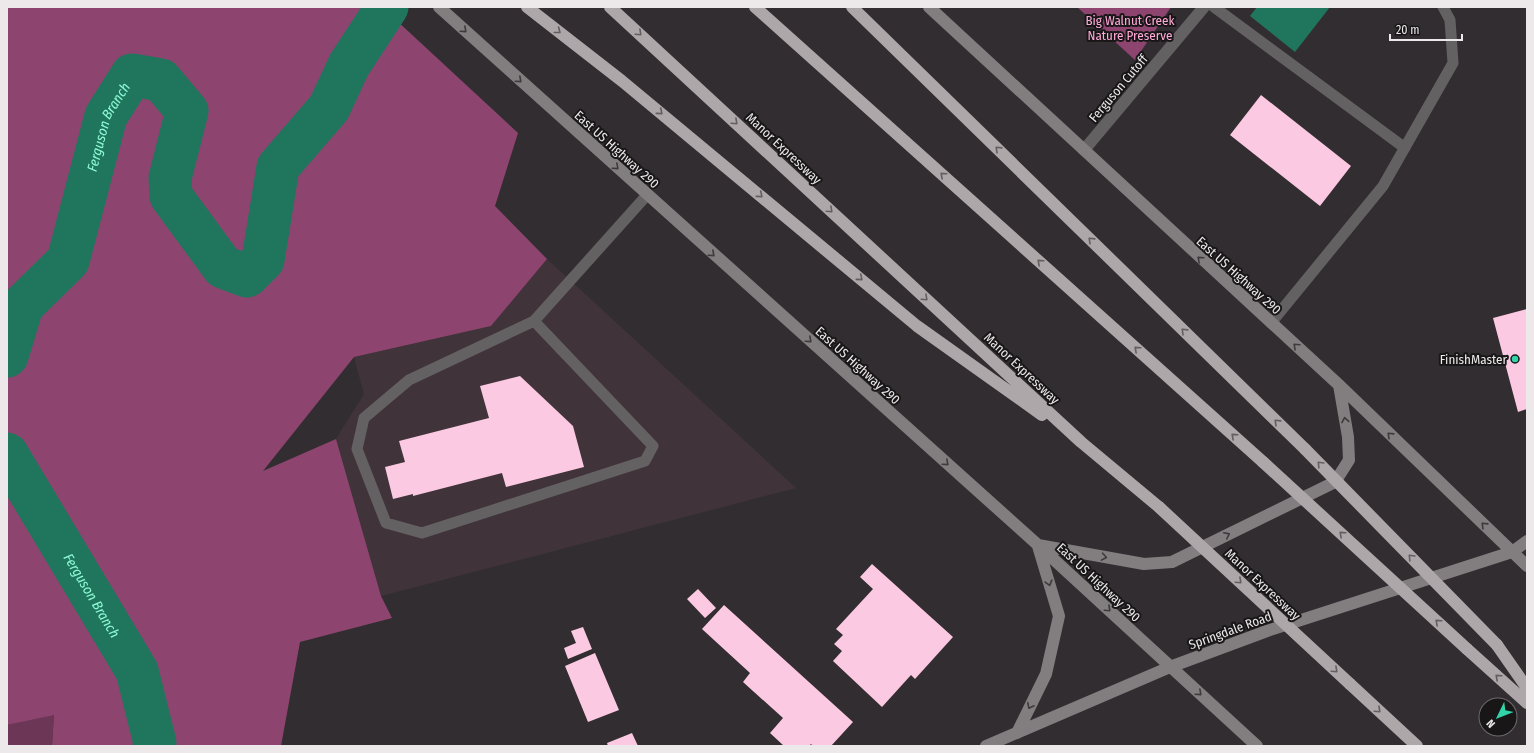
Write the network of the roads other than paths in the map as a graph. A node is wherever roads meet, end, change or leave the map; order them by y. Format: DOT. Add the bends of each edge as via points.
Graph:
graph roads {
  1 [pos="439,7"];
  2 [pos="527,7"];
  3 [pos="610,7"];
  4 [pos="755,7"];
  5 [pos="852,7"];
  6 [pos="930,7"];
  7 [pos="1204,7"];
  8 [pos="1214,7"];
  9 [pos="1443,7"];
  10 [pos="1405,148"];
  11 [pos="1084,150"];
  12 [pos="647,195"];
  13 [pos="534,321"];
  14 [pos="1271,323"];
  15 [pos="1338,385"];
  16 [pos="1081,442"];
  17 [pos="1527,541"];
  18 [pos="1038,545"];
  19 [pos="1512,552"];
  20 [pos="1527,556"];
  21 [pos="1527,566"];
  22 [pos="1170,667"];
  23 [pos="1527,688"];
  24 [pos="1527,703"];
  25 [pos="1017,733"];
  26 [pos="986,746"];
  27 [pos="1257,746"];
  28 [pos="1417,746"];
  1 -- 12 [label="main road, East US Highway 290, one-way"];
  2 -- 16 [label="highway, one-way" via="622,81 917,326"];
  3 -- 16 [label="highway, Manor Expressway, one-way"];
  24 -- 4 [label="highway, one-way, bridge" via="1263,462"];
  23 -- 5 [label="highway, one-way, bridge" via="1497,645 1305,449"];
  6 -- 11 [label="main road, East US Highway 290"];
  7 -- 11 [label="street, Ferguson Cutoff"];
  8 -- 10 [label="lane"];
  9 -- 10 [label="lane" via="1450,20 1453,63"];
  10 -- 14 [label="lane" via="1383,186"];
  14 -- 11 [label="main road, East US Highway 290, one-way"];
  12 -- 13 [label="lane"];
  12 -- 18 [label="main road, East US Highway 290, one-way"];
  13 -- 13 [label="lane" via="409,380 364,418 356,449 386,523 422,533 645,461 653,446"];
  15 -- 14 [label="main road, East US Highway 290, one-way"];
  18 -- 15 [label="main road, one-way" via="1144,564 1172,562 1334,482 1349,460 1348,437"];
  19 -- 15 [label="main road, East US Highway 290, one-way"];
  16 -- 28 [label="highway, Manor Expressway, one-way, bridge" via="1159,507"];
  17 -- 19 [label="main road, Springdale Road"];
  18 -- 22 [label="main road, East US Highway 290, one-way"];
  18 -- 25 [label="main road, one-way" via="1058,616 1046,674"];
  19 -- 20 [label="main road"];
  19 -- 21 [label="main road, East US Highway 290"];
  19 -- 22 [label="main road, Springdale Road" via="1267,631"];
  22 -- 25 [label="main road, Springdale Road"];
  22 -- 27 [label="main road, East US Highway 290, one-way"];
  25 -- 26 [label="main road, Springdale Road"];
}
